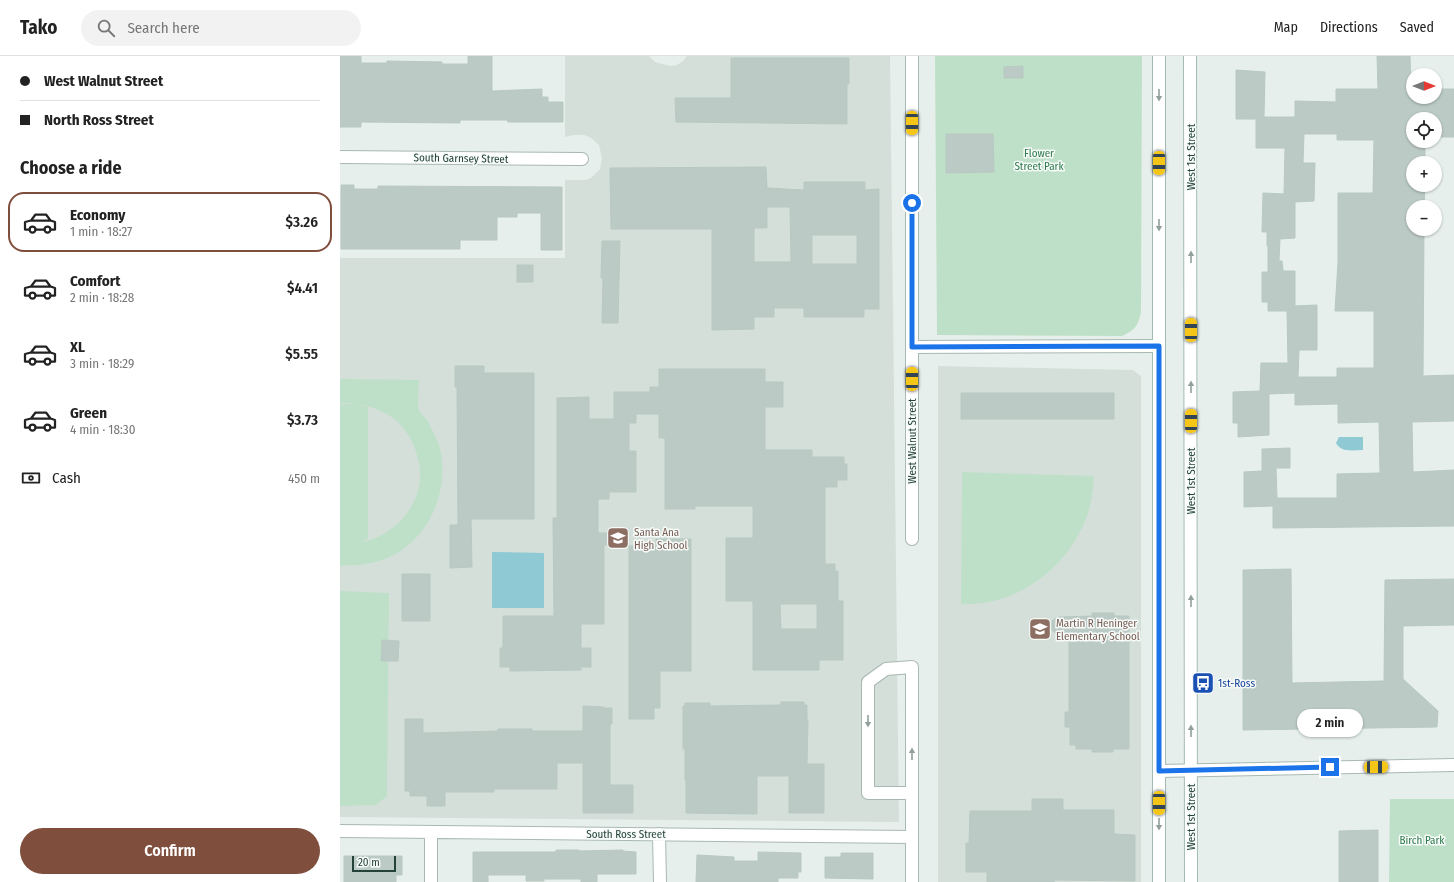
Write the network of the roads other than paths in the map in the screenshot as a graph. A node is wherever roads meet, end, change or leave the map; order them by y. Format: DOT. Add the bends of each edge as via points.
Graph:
graph roads {
  1 [pos="912,56"];
  2 [pos="1159,56"];
  3 [pos="1190,56"];
  4 [pos="340,157"];
  5 [pos="582,159"];
  6 [pos="1159,346"];
  7 [pos="912,347"];
  8 [pos="912,539"];
  9 [pos="1454,765"];
  10 [pos="1190,770"];
  11 [pos="1159,771"];
  12 [pos="912,793"];
  13 [pos="340,831"];
  14 [pos="430,832"];
  15 [pos="659,834"];
  16 [pos="912,837"];
  17 [pos="431,882"];
  18 [pos="660,882"];
  19 [pos="912,882"];
  20 [pos="1159,882"];
  21 [pos="1191,882"];
  1 -- 7 [label="street, West Walnut Street"];
  2 -- 6 [label="street, one-way"];
  10 -- 3 [label="street, West 1st Street, one-way"];
  4 -- 5 [label="street, South Garnsey Street"];
  6 -- 7 [label="street"];
  6 -- 11 [label="street"];
  7 -- 8 [label="street, West Walnut Street"];
  9 -- 10 [label="street"];
  10 -- 11 [label="street"];
  10 -- 21 [label="street, West 1st Street"];
  11 -- 20 [label="street, one-way"];
  12 -- 12 [label="street, one-way" via="912,667 886,669 868,682 868,793"];
  12 -- 16 [label="street"];
  13 -- 14 [label="street, South Ross Street"];
  14 -- 15 [label="street, South Ross Street"];
  14 -- 17 [label="street"];
  15 -- 16 [label="street, South Ross Street"];
  15 -- 18 [label="street"];
  16 -- 19 [label="street"];
}
